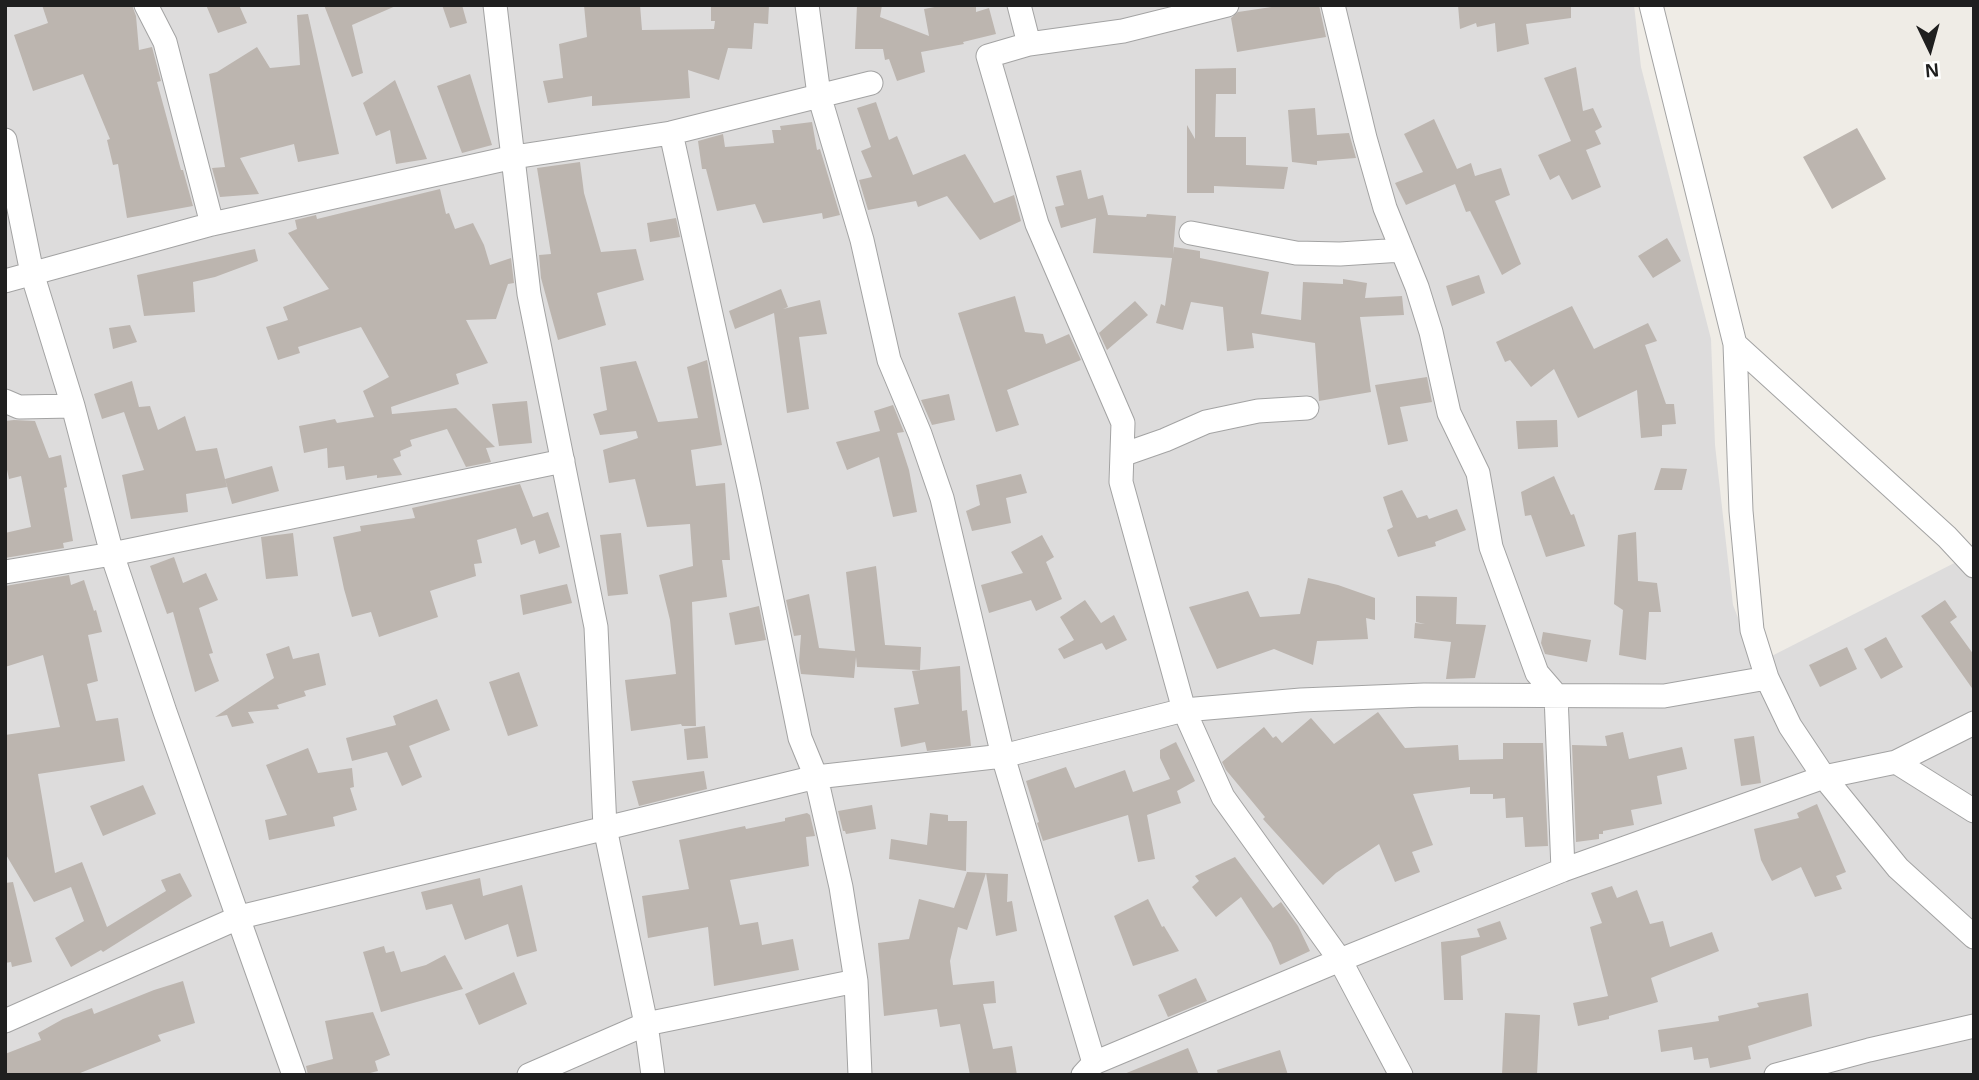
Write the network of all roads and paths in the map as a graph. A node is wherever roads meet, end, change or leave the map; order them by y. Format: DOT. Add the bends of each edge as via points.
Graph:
graph roads {
  1 [pos="146,5"];
  2 [pos="495,5"];
  3 [pos="807,5"];
  4 [pos="1019,5"];
  5 [pos="1227,5"];
  6 [pos="1333,5"];
  7 [pos="1651,5"];
  8 [pos="1029,44"];
  9 [pos="871,83"];
  10 [pos="819,95"];
  11 [pos="671,133"];
  12 [pos="5,140"];
  13 [pos="514,158"];
  14 [pos="212,224"];
  15 [pos="1191,233"];
  16 [pos="1402,250"];
  17 [pos="32,274"];
  18 [pos="5,281"];
  19 [pos="1735,344"];
  20 [pos="5,401"];
  21 [pos="73,406"];
  22 [pos="1307,408"];
  23 [pos="1122,455"];
  24 [pos="562,461"];
  25 [pos="112,554"];
  26 [pos="1974,566"];
  27 [pos="5,572"];
  28 [pos="1767,678"];
  29 [pos="1556,695"];
  30 [pos="1184,710"];
  31 [pos="1974,723"];
  32 [pos="1003,756"];
  33 [pos="1896,762"];
  34 [pos="816,777"];
  35 [pos="1824,777"];
  36 [pos="1974,811"];
  37 [pos="605,828"];
  38 [pos="1563,870"];
  39 [pos="240,917"];
  40 [pos="1974,937"];
  41 [pos="1340,960"];
  42 [pos="856,981"];
  43 [pos="5,1021"];
  44 [pos="646,1024"];
  45 [pos="1974,1026"];
  46 [pos="1089,1069"];
  47 [pos="294,1075"];
  48 [pos="529,1075"];
  49 [pos="653,1075"];
  50 [pos="860,1075"];
  51 [pos="1401,1075"];
  52 [pos="1776,1075"];
  1 -- 14 [label="street" via="165,42"];
  2 -- 13 [label="street"];
  3 -- 10 [label="street"];
  4 -- 8 [label="street"];
  5 -- 8 [label="street" via="1123,31"];
  6 -- 16 [label="street" via="1365,138"];
  7 -- 19 [label="street"];
  8 -- 23 [label="street" via="988,56 1037,224 1123,423"];
  9 -- 10 [label="street"];
  10 -- 11 [label="street"];
  10 -- 32 [label="street" via="862,240 890,360 942,498"];
  11 -- 13 [label="street"];
  11 -- 34 [label="street" via="800,738"];
  12 -- 17 [label="street"];
  13 -- 14 [label="street"];
  13 -- 24 [label="street" via="529,294"];
  14 -- 17 [label="street"];
  15 -- 16 [label="street" via="1296,253"];
  16 -- 29 [label="street" via="1432,331 1450,414 1478,473 1491,547 1537,673"];
  17 -- 18 [label="street"];
  17 -- 21 [label="street"];
  19 -- 26 [label="street"];
  19 -- 28 [label="street" via="1741,511 1752,630"];
  20 -- 21 [label="street" via="19,407"];
  21 -- 25 [label="street"];
  22 -- 23 [label="street" via="1258,411 1206,422"];
  23 -- 30 [label="street" via="1121,482"];
  24 -- 25 [label="street"];
  24 -- 37 [label="street" via="596,627"];
  25 -- 27 [label="street"];
  25 -- 39 [label="street"];
  28 -- 29 [label="street" via="1664,696"];
  28 -- 35 [label="street" via="1790,726"];
  29 -- 30 [label="street" via="1424,695"];
  29 -- 38 [label="street"];
  30 -- 32 [label="street"];
  30 -- 41 [label="street" via="1223,797"];
  31 -- 33 [label="street"];
  32 -- 34 [label="street"];
  32 -- 46 [label="street"];
  33 -- 35 [label="street"];
  33 -- 36 [label="street"];
  34 -- 37 [label="street"];
  34 -- 42 [label="street"];
  35 -- 38 [label="street"];
  35 -- 40 [label="street" via="1898,868"];
  37 -- 39 [label="street"];
  37 -- 44 [label="street"];
  38 -- 41 [label="street"];
  39 -- 43 [label="street"];
  39 -- 47 [label="street"];
  41 -- 46 [label="street"];
  41 -- 51 [label="street"];
  42 -- 44 [label="street"];
  42 -- 50 [label="street"];
  44 -- 48 [label="street"];
  44 -- 49 [label="street"];
  45 -- 52 [label="street"];
}
